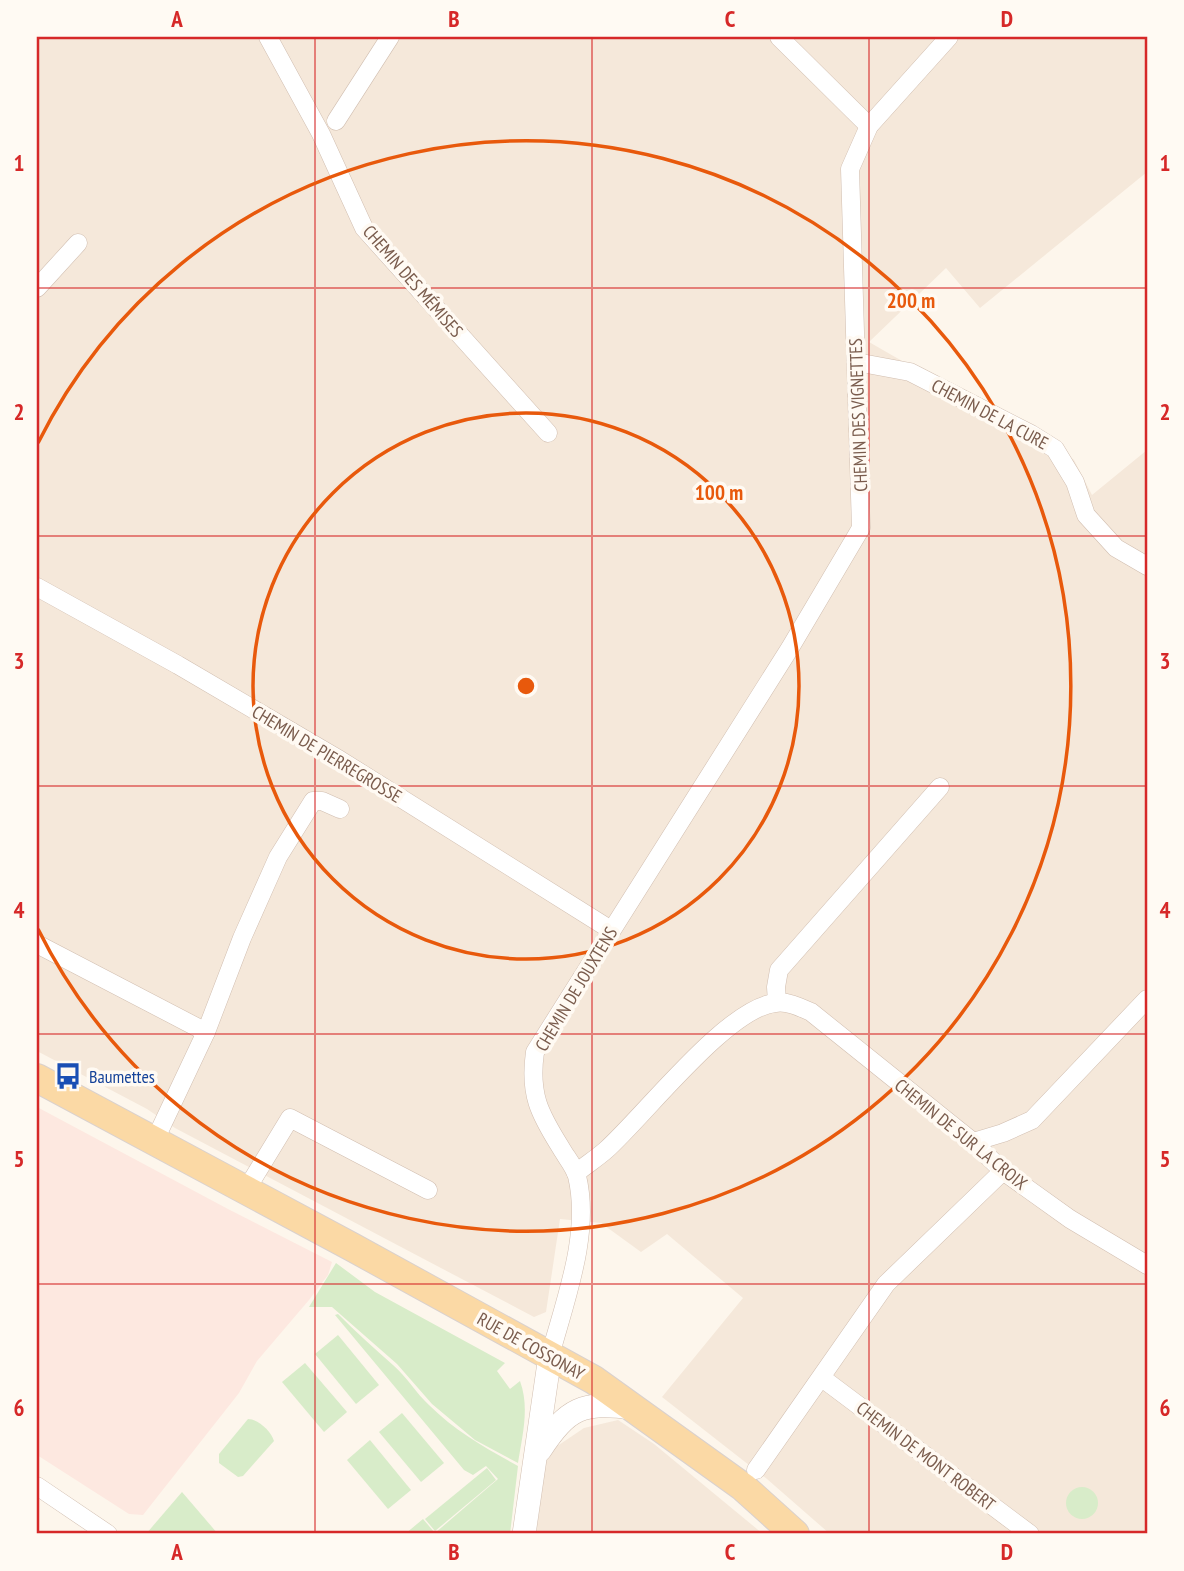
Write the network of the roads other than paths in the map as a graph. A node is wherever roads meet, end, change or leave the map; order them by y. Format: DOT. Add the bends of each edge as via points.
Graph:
graph roads {
  1 [pos="268,37"];
  2 [pos="390,37"];
  3 [pos="779,37"];
  4 [pos="949,37"];
  5 [pos="336,121"];
  6 [pos="869,127"];
  7 [pos="78,243"];
  8 [pos="37,288"];
  9 [pos="856,362"];
  10 [pos="548,433"];
  11 [pos="1147,566"];
  12 [pos="37,587"];
  13 [pos="794,641"];
  14 [pos="940,787"];
  15 [pos="340,809"];
  16 [pos="611,930"];
  17 [pos="37,944"];
  18 [pos="1147,999"];
  19 [pos="778,1002"];
  20 [pos="206,1032"];
  21 [pos="37,1078"];
  22 [pos="155,1140"];
  23 [pos="973,1142"];
  24 [pos="1003,1171"];
  25 [pos="576,1173"];
  26 [pos="246,1190"];
  27 [pos="428,1190"];
  28 [pos="1147,1265"];
  29 [pos="551,1356"];
  30 [pos="822,1378"];
  31 [pos="633,1408"];
  32 [pos="536,1455"];
  33 [pos="756,1470"];
  34 [pos="37,1486"];
  35 [pos="106,1534"];
  36 [pos="524,1534"];
  37 [pos="795,1534"];
  38 [pos="1030,1534"];
  1 -- 10 [label="street, CHEMIN DES MÉMISES" via="321,134 364,228"];
  2 -- 5 [label="street"];
  3 -- 6 [label="street"];
  4 -- 6 [label="street, CHEMIN DES VIGNETTES"];
  6 -- 9 [label="street, CHEMIN DES VIGNETTES" via="850,169"];
  7 -- 8 [label="street"];
  9 -- 11 [label="street, CHEMIN DE LA CURE" via="910,372 1055,449 1079,490 1086,515 1115,548"];
  9 -- 13 [label="street, CHEMIN DES VIGNETTES" via="861,528"];
  12 -- 16 [label="street, CHEMIN DE PIERREGROSSE" via="340,760"];
  13 -- 16 [label="street, CHEMIN DE JOUXTENS"];
  14 -- 19 [label="street" via="779,970"];
  15 -- 20 [label="street" via="313,802 295,828 242,938"];
  16 -- 25 [label="street, CHEMIN DE JOUXTENS" via="535,1052 534,1096"];
  17 -- 20 [label="street"];
  18 -- 23 [label="street" via="1032,1120"];
  19 -- 23 [label="street, CHEMIN DE SUR LA CROIX" via="811,1012"];
  19 -- 25 [label="street" via="747,1013 723,1031 606,1151"];
  20 -- 22 [label="street"];
  21 -- 22 [label="main road, RUE DE COSSONAY"];
  22 -- 26 [label="main road, RUE DE COSSONAY"];
  23 -- 24 [label="street, CHEMIN DE SUR LA CROIX"];
  24 -- 28 [label="street, CHEMIN DE SUR LA CROIX" via="1070,1219"];
  24 -- 30 [label="street" via="886,1284"];
  25 -- 29 [label="street, CHEMIN DE JOUXTENS" via="581,1226"];
  26 -- 27 [label="street" via="290,1118"];
  26 -- 29 [label="main road, RUE DE COSSONAY"];
  29 -- 31 [label="main road, RUE DE COSSONAY"];
  29 -- 32 [label="street, CHEMIN DE JOUXTENS"];
  30 -- 33 [label="street"];
  30 -- 38 [label="street, CHEMIN DE MONT ROBERT"];
  31 -- 32 [label="street, CHEMIN DE JOUXTENS" via="601,1403 572,1413 558,1423"];
  31 -- 37 [label="main road, RUE DE COSSONAY" via="743,1488"];
  32 -- 36 [label="street, CHEMIN DE JOUXTENS"];
  34 -- 35 [label="street"];
}
